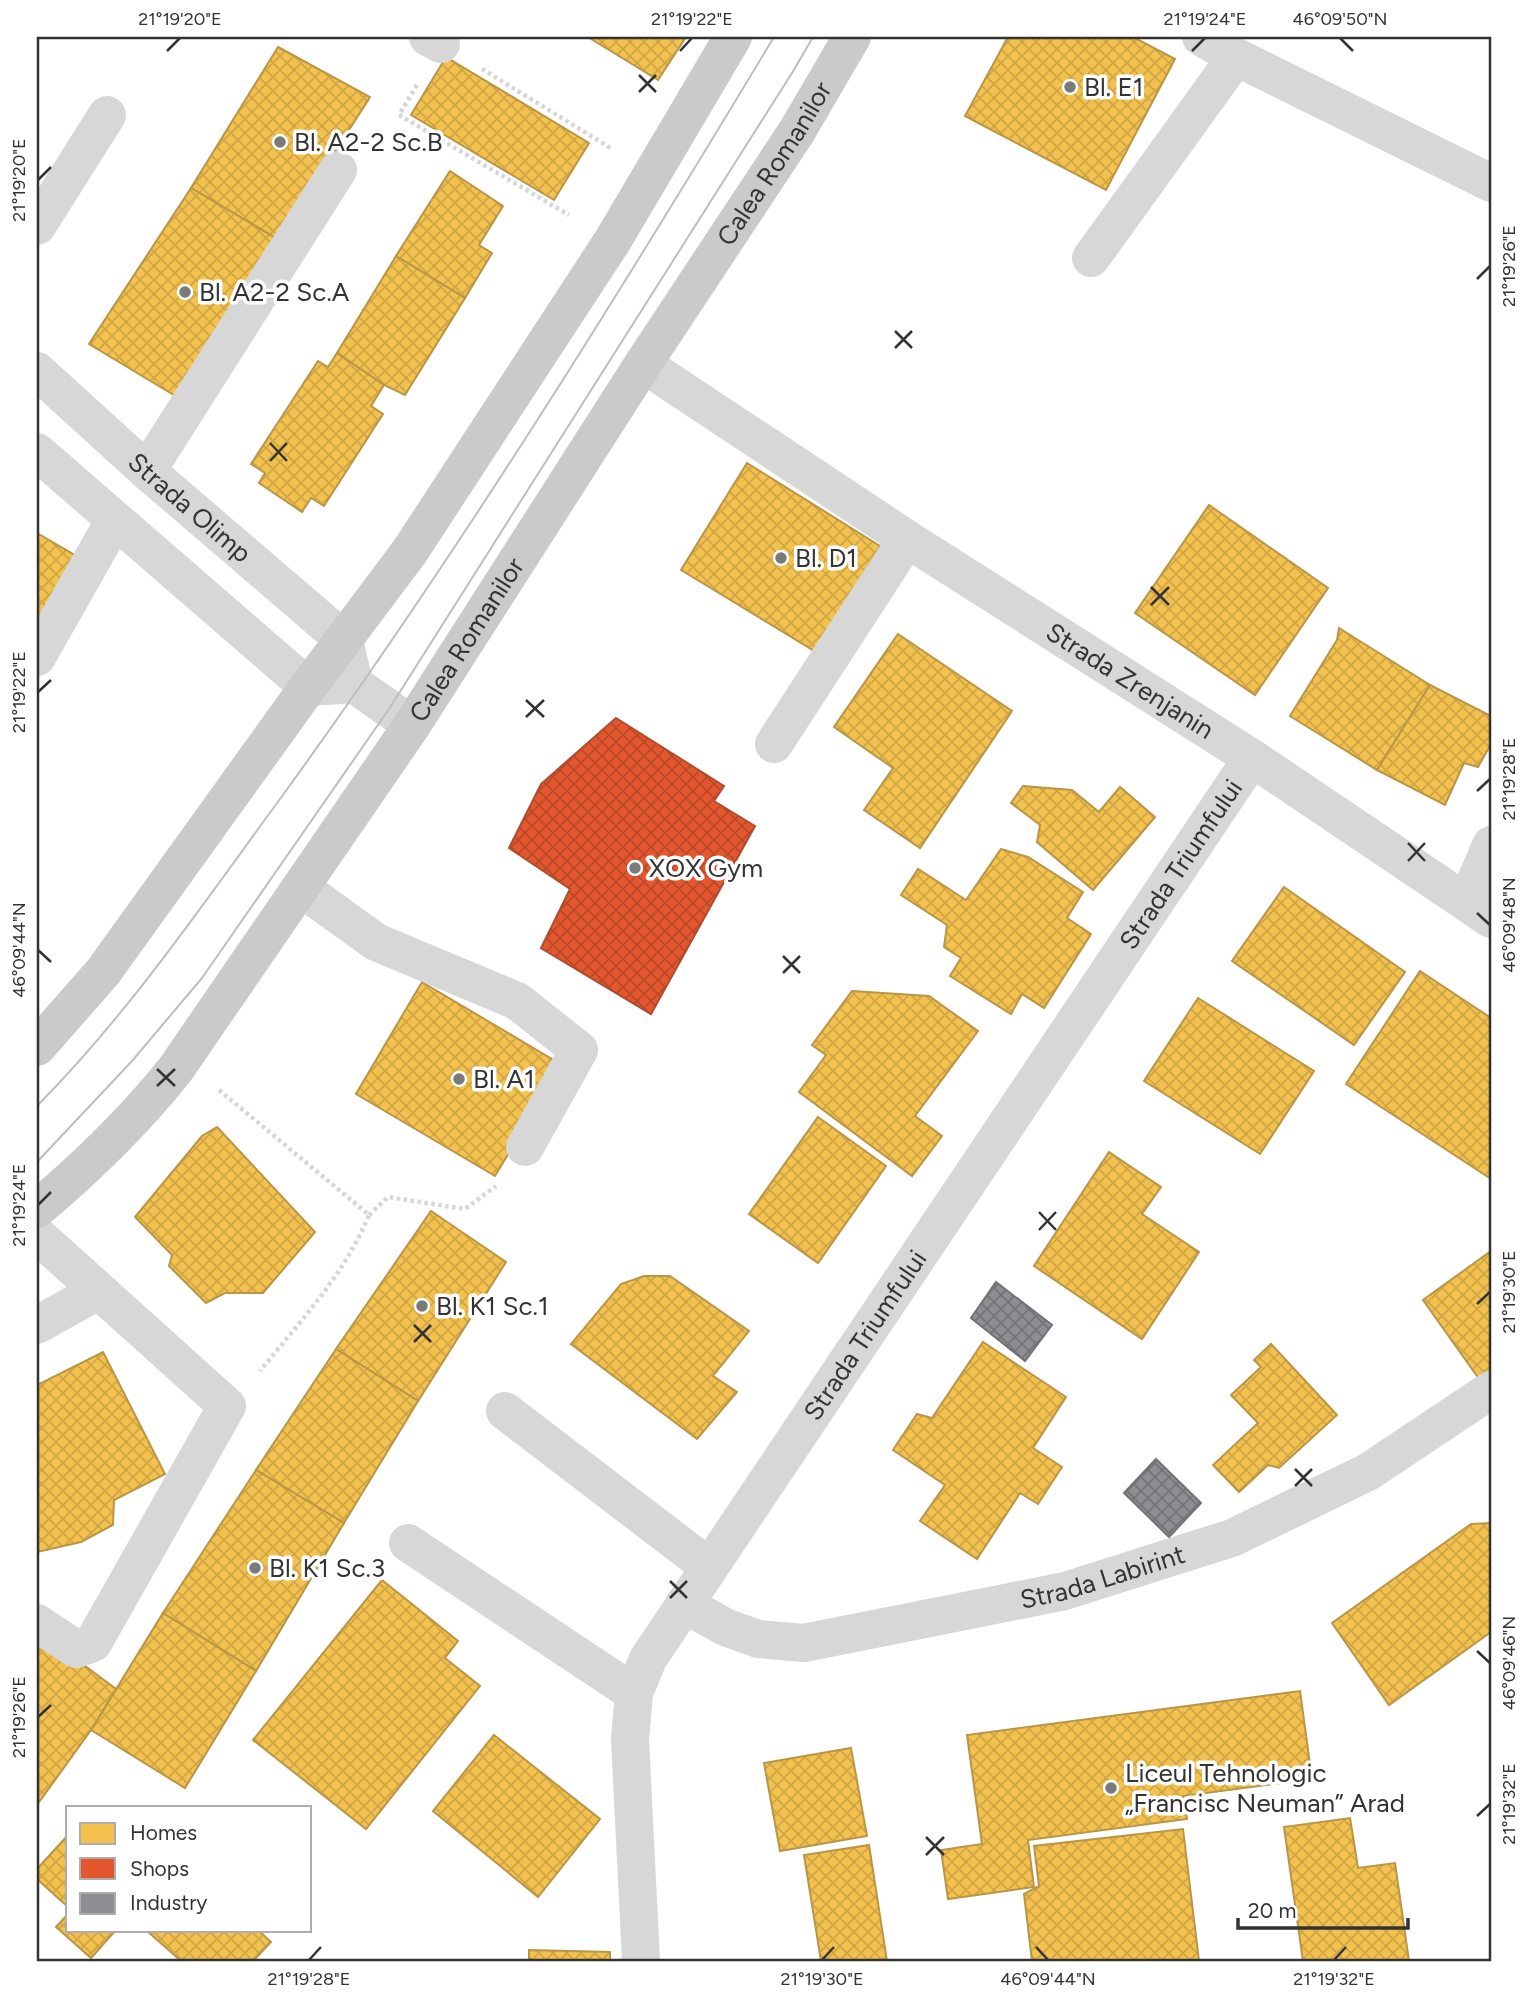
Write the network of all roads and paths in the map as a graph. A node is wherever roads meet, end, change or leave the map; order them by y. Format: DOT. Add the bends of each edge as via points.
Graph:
graph roads {
  1 [pos="733,37"];
  2 [pos="852,37"];
  3 [pos="1201,37"];
  4 [pos="434,40"];
  5 [pos="1236,57"];
  6 [pos="107,115"];
  7 [pos="338,170"];
  8 [pos="653,174"];
  9 [pos="1491,183"];
  10 [pos="37,226"];
  11 [pos="613,240"];
  12 [pos="1091,258"];
  13 [pos="643,364"];
  14 [pos="37,371"];
  15 [pos="37,452"];
  16 [pos="147,471"];
  17 [pos="114,521"];
  18 [pos="907,539"];
  19 [pos="344,640"];
  20 [pos="37,657"];
  21 [pos="354,684"];
  22 [pos="308,687"];
  23 [pos="412,725"];
  24 [pos="774,744"];
  25 [pos="1252,758"];
  26 [pos="1491,845"];
  27 [pos="301,888"];
  28 [pos="1479,910"];
  29 [pos="37,1048"];
  30 [pos="218,1089"];
  31 [pos="525,1147"];
  32 [pos="37,1209"];
  33 [pos="369,1215"];
  34 [pos="37,1235"];
  35 [pos="98,1291"];
  36 [pos="37,1325"];
  37 [pos="1491,1390"];
  38 [pos="227,1406"];
  39 [pos="505,1411"];
  40 [pos="408,1543"];
  41 [pos="709,1567"];
  42 [pos="684,1604"];
  43 [pos="37,1623"];
  44 [pos="634,1693"];
  45 [pos="641,1961"];
  1 -- 8 [label="main road"];
  2 -- 13 [label="main road, Calea Romanilor" via="797,131"];
  3 -- 5 [label="street"];
  4 -- 8 [label="path"];
  4 -- 11 [label="path" via="399,115"];
  5 -- 9 [label="street"];
  5 -- 12 [label="street"];
  6 -- 10 [label="street"];
  7 -- 16 [label="street"];
  8 -- 11 [label="main road"];
  11 -- 19 [label="main road" via="410,551"];
  13 -- 18 [label="street, Strada Zrenjanin"];
  13 -- 23 [label="main road, Calea Romanilor"];
  14 -- 16 [label="street, Strada Olimp"];
  15 -- 17 [label="street"];
  16 -- 19 [label="street, Strada Olimp"];
  17 -- 20 [label="street"];
  17 -- 22 [label="street"];
  18 -- 24 [label="street"];
  18 -- 25 [label="street, Strada Zrenjanin"];
  19 -- 21 [label="street"];
  19 -- 22 [label="main road"];
  21 -- 22 [label="street"];
  21 -- 23 [label="street"];
  22 -- 29 [label="main road" via="103,972"];
  23 -- 27 [label="main road, Calea Romanilor"];
  25 -- 28 [label="street, Strada Zrenjanin"];
  25 -- 41 [label="street, Strada Triumfului"];
  26 -- 28 [label="street"];
  27 -- 31 [label="street" via="376,942 517,1001 579,1050"];
  27 -- 32 [label="main road, Calea Romanilor" via="143,1109"];
  30 -- 33 [label="path"];
  31 -- 33 [label="path" via="505,1178 465,1209 388,1197"];
  33 -- 38 [label="path" via="333,1283"];
  34 -- 35 [label="street"];
  35 -- 36 [label="street"];
  35 -- 38 [label="street"];
  37 -- 42 [label="street, Strada Labirint" via="1368,1472 1233,1538 1065,1591 804,1643 758,1639"];
  38 -- 43 [label="street" via="93,1643 76,1649"];
  39 -- 41 [label="street"];
  40 -- 44 [label="street"];
  41 -- 42 [label="street, Strada Triumfului"];
  42 -- 44 [label="street, Strada Triumfului" via="648,1659"];
  44 -- 45 [label="street, Strada Triumfului" via="630,1739"];
}
